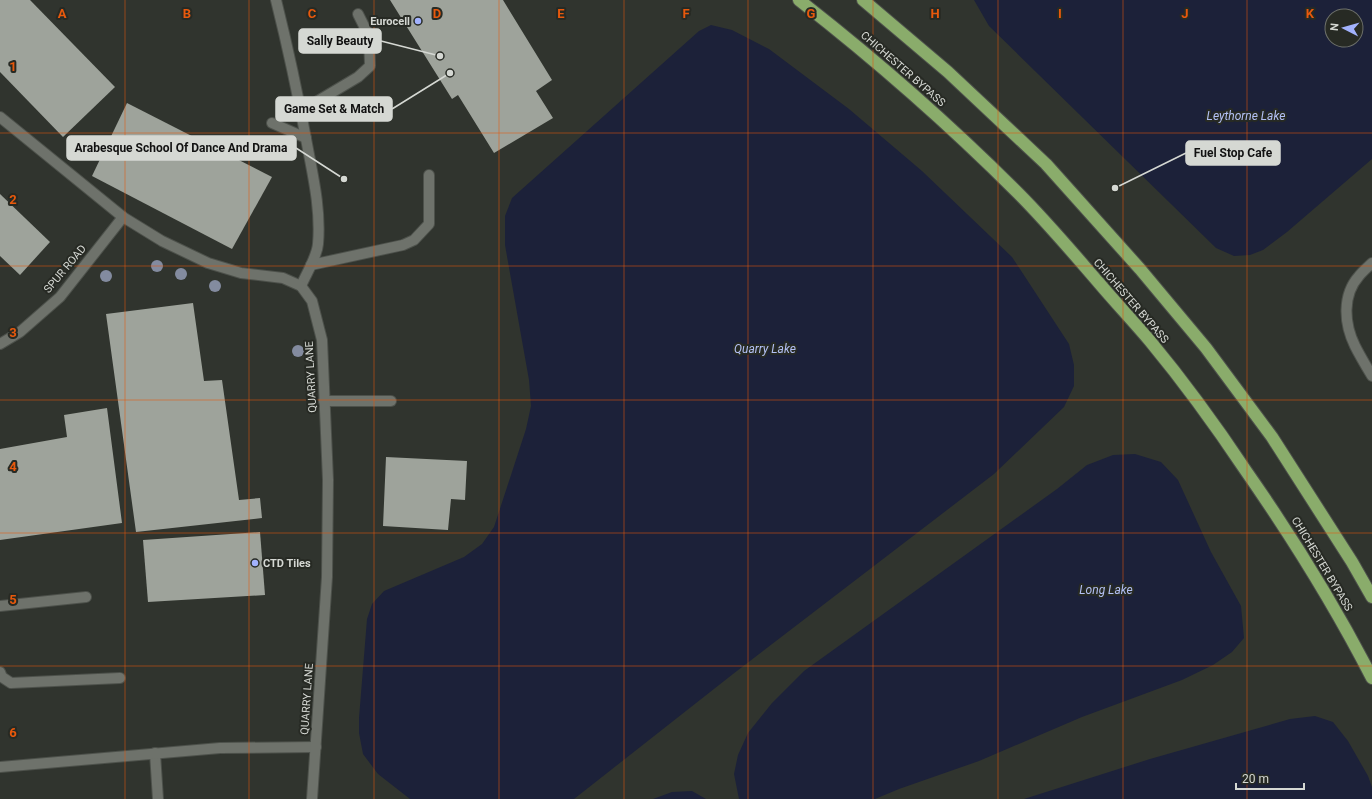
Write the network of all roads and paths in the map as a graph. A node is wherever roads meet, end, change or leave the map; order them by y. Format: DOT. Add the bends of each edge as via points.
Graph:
graph roads {
  1 [pos="276,0"];
  2 [pos="799,0"];
  3 [pos="863,0"];
  4 [pos="358,14"];
  5 [pos="301,111"];
  6 [pos="0,116"];
  7 [pos="272,123"];
  8 [pos="306,138"];
  9 [pos="428,175"];
  10 [pos="123,217"];
  11 [pos="1372,263"];
  12 [pos="311,264"];
  13 [pos="301,286"];
  14 [pos="0,344"];
  15 [pos="1372,376"];
  16 [pos="324,401"];
  17 [pos="391,401"];
  18 [pos="86,597"];
  19 [pos="1372,597"];
  20 [pos="0,606"];
  21 [pos="0,672"];
  22 [pos="120,678"];
  23 [pos="1372,678"];
  24 [pos="316,747"];
  25 [pos="155,753"];
  26 [pos="0,767"];
  27 [pos="158,799"];
  28 [pos="312,799"];
  1 -- 5 [label="street"];
  2 -- 23 [label="highway, CHICHESTER BYPASS" via="850,39 919,99 1019,194 1150,341 1187,387 1286,528"];
  3 -- 19 [label="highway" via="948,72 1046,164 1140,269 1206,348 1272,437"];
  4 -- 5 [label="street" via="369,36 370,66 358,77"];
  5 -- 8 [label="street"];
  6 -- 10 [label="street"];
  7 -- 8 [label="street"];
  8 -- 12 [label="street" via="318,215 318,245"];
  9 -- 12 [label="street" via="429,224 414,240 402,245"];
  10 -- 13 [label="street" via="162,241 208,263 241,273 283,278"];
  10 -- 14 [label="street, SPUR ROAD" via="60,297 20,332"];
  11 -- 15 [label="street" via="1358,276 1350,291 1346,307 1354,346"];
  12 -- 13 [label="street"];
  13 -- 16 [label="street, QUARRY LANE" via="312,300 322,340"];
  16 -- 17 [label="street"];
  16 -- 24 [label="street, QUARRY LANE" via="328,480 327,577"];
  18 -- 20 [label="street"];
  21 -- 22 [label="street" via="2,677 12,683"];
  24 -- 25 [label="street" via="220,748"];
  24 -- 28 [label="street, QUARRY LANE"];
  25 -- 26 [label="street"];
  25 -- 27 [label="street"];
}
